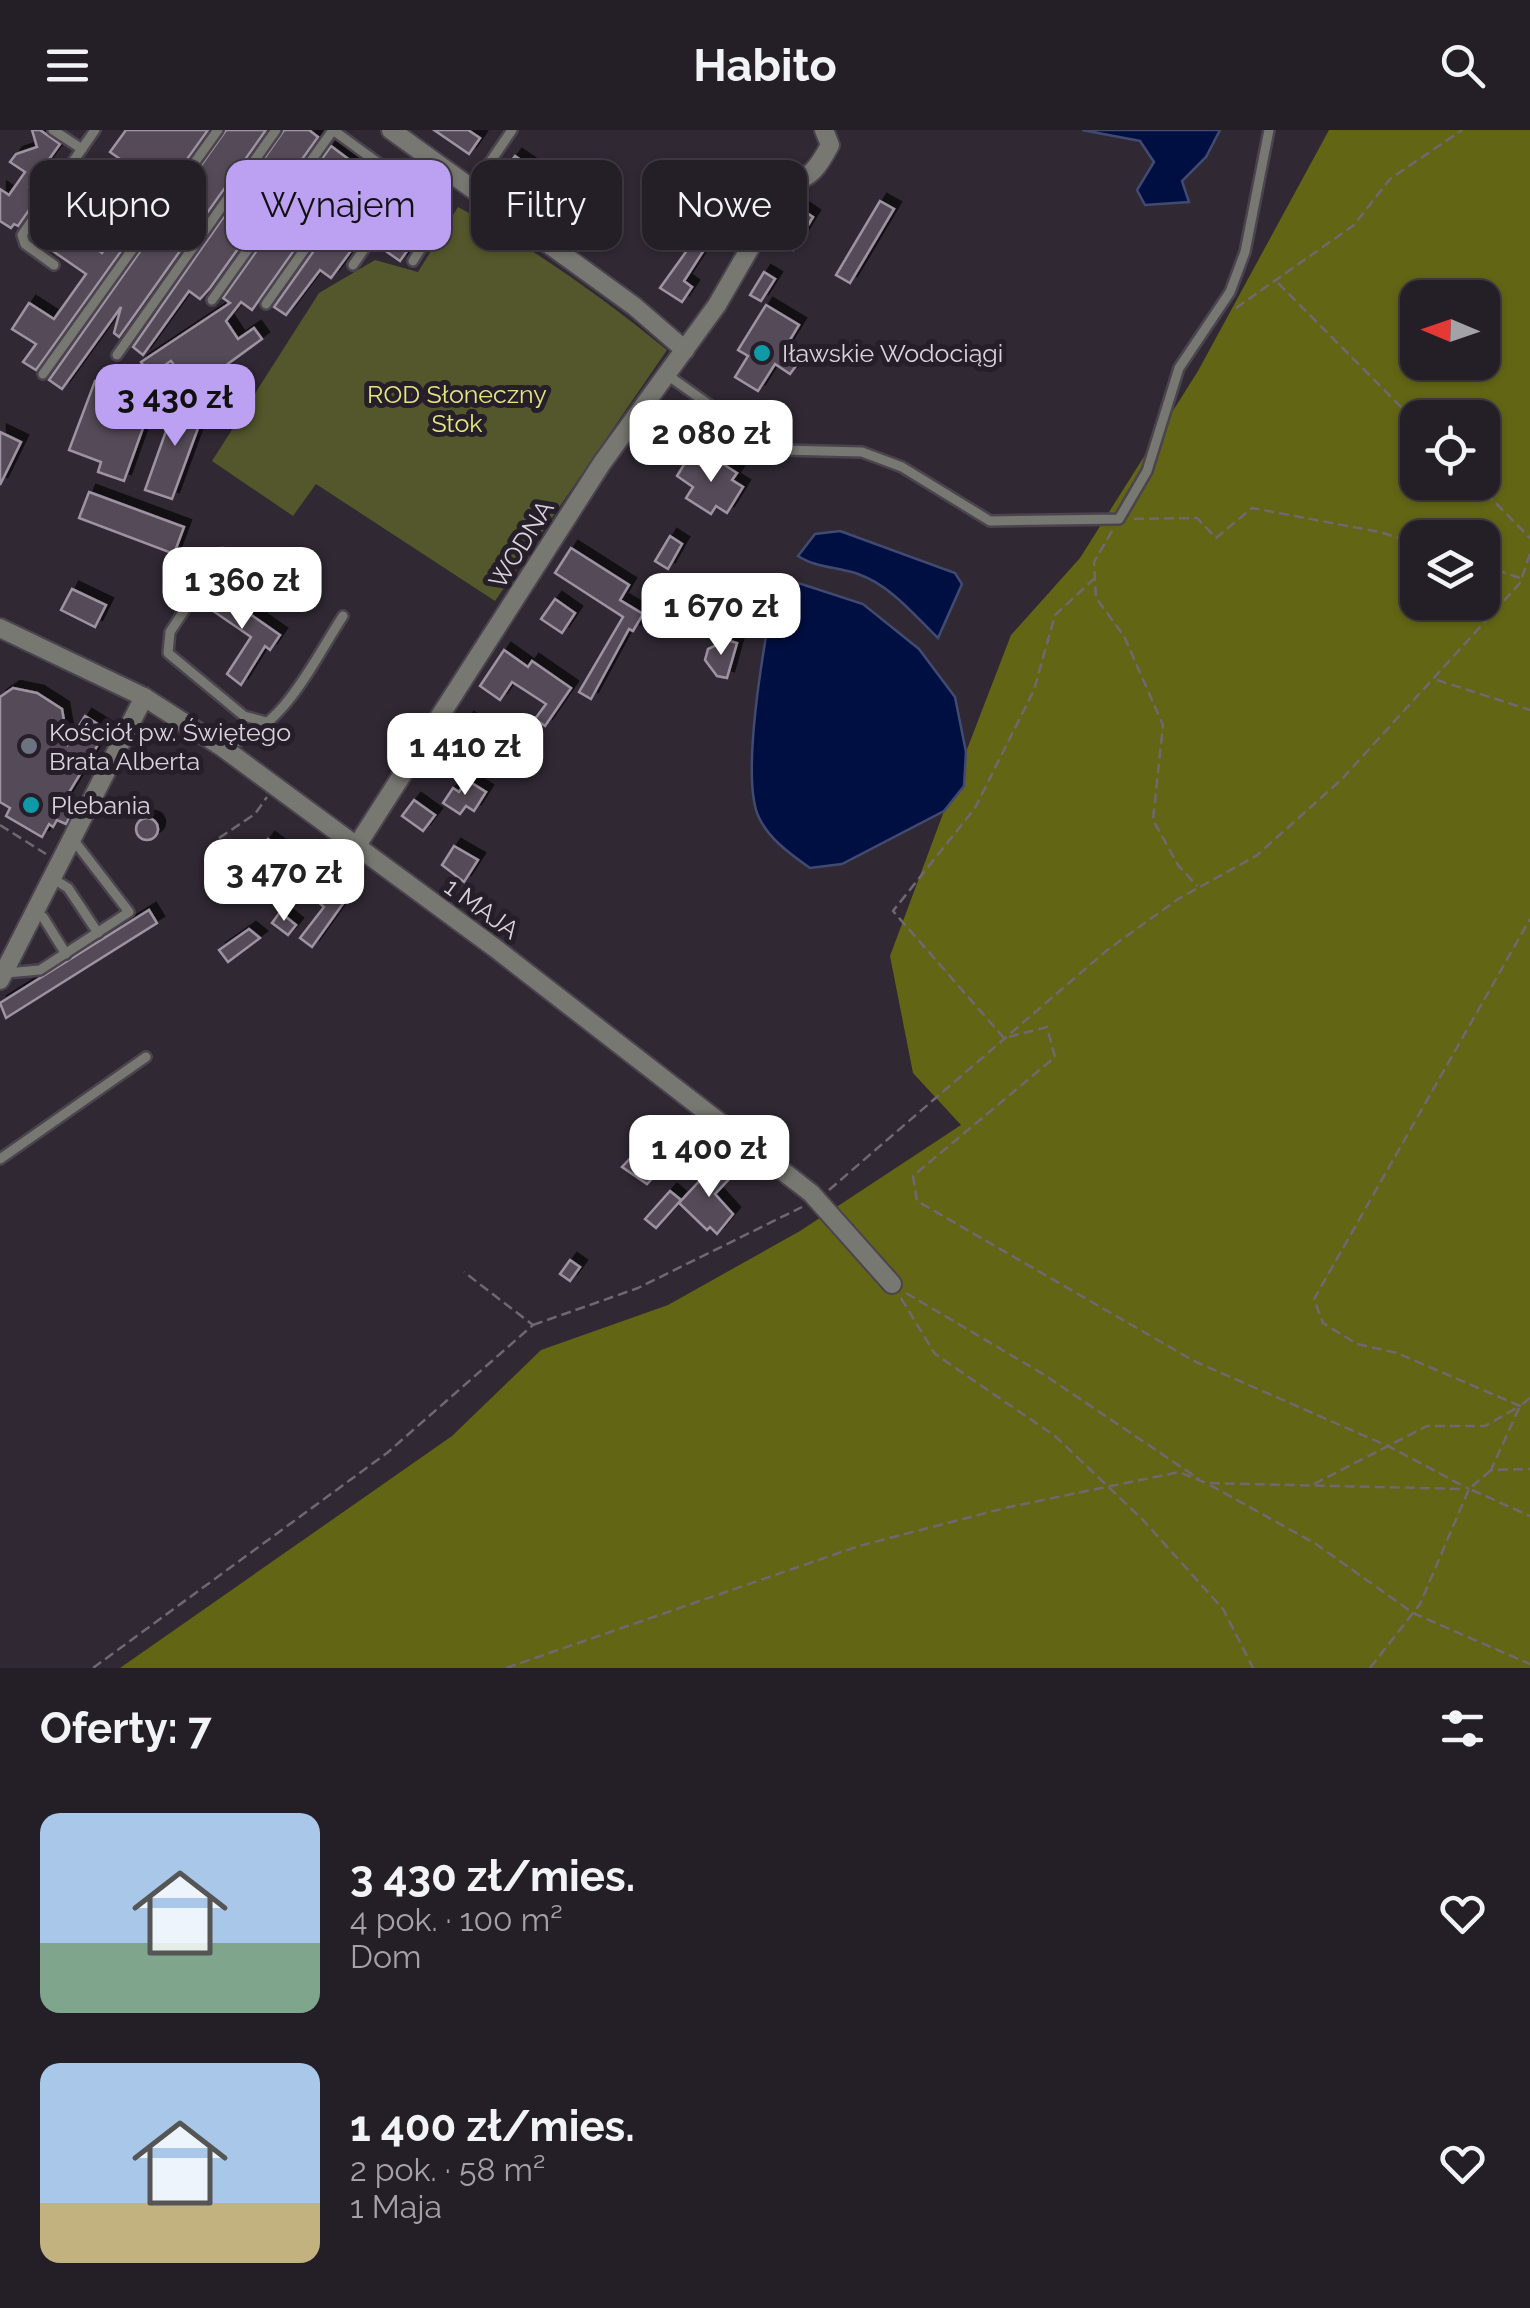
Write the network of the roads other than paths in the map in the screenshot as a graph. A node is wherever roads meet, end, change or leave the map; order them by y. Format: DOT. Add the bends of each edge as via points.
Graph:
graph roads {
  1 [pos="54,130"];
  2 [pos="95,130"];
  3 [pos="218,130"];
  4 [pos="276,130"];
  5 [pos="333,130"];
  6 [pos="391,130"];
  7 [pos="512,130"];
  8 [pos="824,130"];
  9 [pos="1269,130"];
  10 [pos="82,149"];
  11 [pos="370,157"];
  12 [pos="374,160"];
  13 [pos="491,160"];
  14 [pos="471,186"];
  15 [pos="364,250"];
  16 [pos="420,250"];
  17 [pos="558,250"];
  18 [pos="413,261"];
  19 [pos="54,265"];
  20 [pos="353,265"];
  21 [pos="212,300"];
  22 [pos="266,304"];
  23 [pos="685,350"];
  24 [pos="117,355"];
  25 [pos="43,374"];
  26 [pos="666,374"];
  27 [pos="222,553"];
  28 [pos="344,616"];
  29 [pos="0,628"];
  30 [pos="144,698"];
  31 [pos="270,722"];
  32 [pos="222,747"];
  33 [pos="72,838"];
  34 [pos="356,847"];
  35 [pos="56,871"];
  36 [pos="34,912"];
  37 [pos="98,933"];
  38 [pos="66,954"];
  39 [pos="2,976"];
  40 [pos="146,1057"];
  41 [pos="0,1159"];
  42 [pos="892,1284"];
  1 -- 10 [label="lane"];
  2 -- 10 [label="lane"];
  3 -- 25 [label="lane"];
  4 -- 24 [label="lane"];
  5 -- 11 [label="lane"];
  5 -- 21 [label="lane"];
  6 -- 14 [label="street"];
  7 -- 13 [label="lane"];
  8 -- 23 [label="street, WODNA" via="830,145 819,165 805,180 787,184"];
  9 -- 26 [label="lane" via="1246,252 1230,292 1179,368 1146,471 1119,519 990,521 902,466 862,452 782,450 763,443"];
  10 -- 19 [label="lane" via="22,235"];
  11 -- 12 [label="lane"];
  11 -- 22 [label="lane"];
  15 -- 20 [label="lane"];
  16 -- 18 [label="lane"];
  17 -- 23 [label="street"];
  23 -- 26 [label="street, WODNA"];
  26 -- 34 [label="street, WODNA"];
  27 -- 31 [label="lane" via="170,632 168,652 244,716"];
  28 -- 31 [label="lane"];
  29 -- 30 [label="street, 1 MAJA"];
  30 -- 32 [label="street, 1 MAJA"];
  30 -- 33 [label="street"];
  31 -- 32 [label="lane"];
  32 -- 34 [label="street, 1 MAJA"];
  33 -- 35 [label="street"];
  33 -- 37 [label="lane" via="129,912"];
  34 -- 42 [label="street, 1 MAJA" via="817,1200"];
  35 -- 36 [label="street"];
  35 -- 37 [label="lane"];
  36 -- 38 [label="lane"];
  36 -- 39 [label="street"];
  37 -- 38 [label="lane"];
  38 -- 39 [label="lane" via="40,970"];
  40 -- 41 [label="lane"];
}
